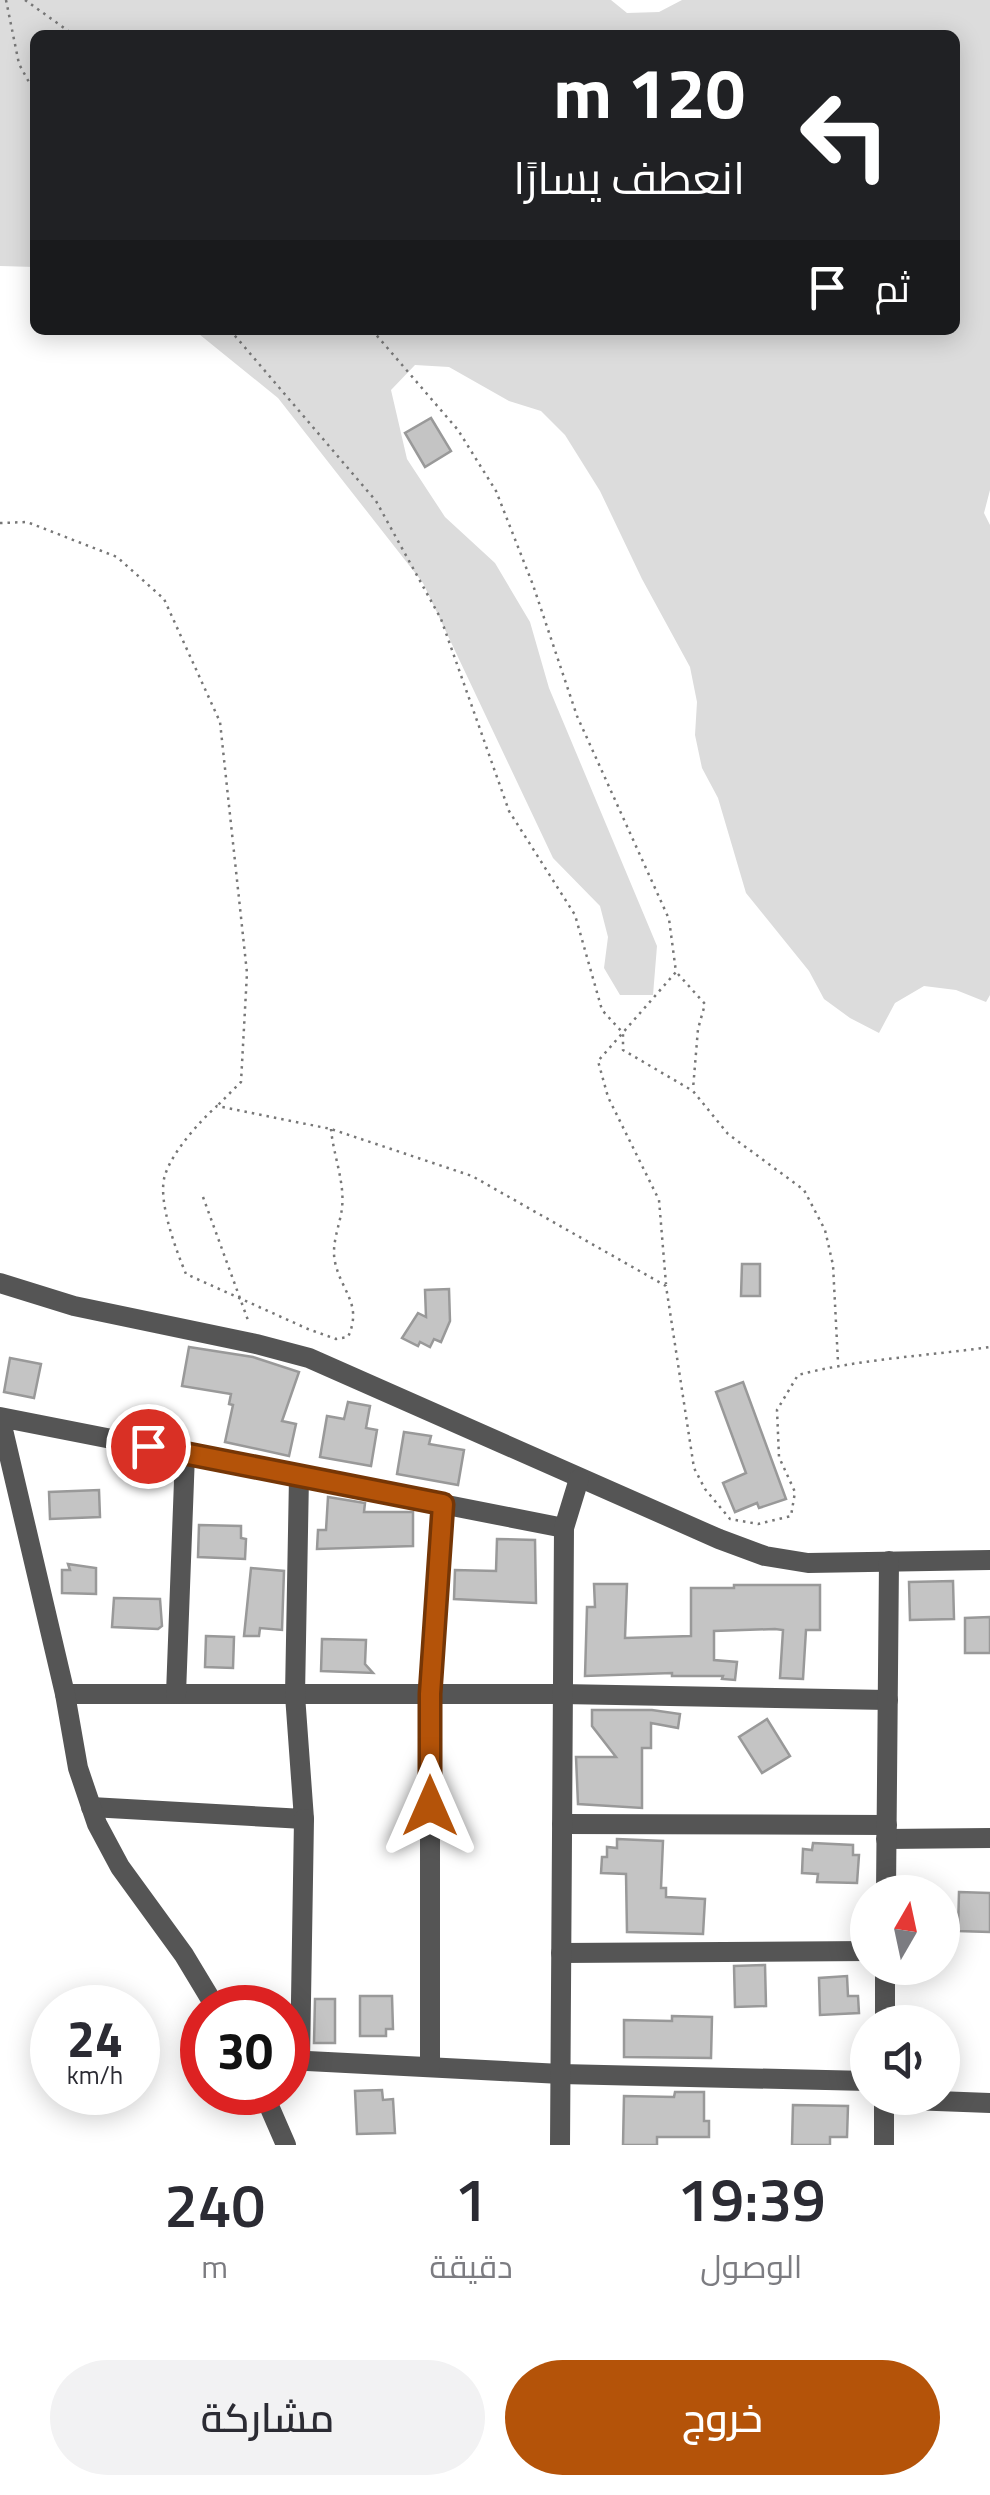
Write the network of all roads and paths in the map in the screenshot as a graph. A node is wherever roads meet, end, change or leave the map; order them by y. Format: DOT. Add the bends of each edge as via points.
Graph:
graph roads {
  1 [pos="6,0"];
  2 [pos="26,0"];
  3 [pos="67,30"];
  4 [pos="30,84"];
  5 [pos="234,335"];
  6 [pos="376,335"];
  7 [pos="0,523"];
  8 [pos="676,972"];
  9 [pos="623,1032"];
  10 [pos="693,1091"];
  11 [pos="217,1106"];
  12 [pos="331,1129"];
  13 [pos="203,1197"];
  14 [pos="0,1283"];
  15 [pos="666,1286"];
  16 [pos="238,1296"];
  17 [pos="256,1344"];
  18 [pos="990,1347"];
  19 [pos="838,1364"];
  20 [pos="185,1454"];
  21 [pos="298,1477"];
  22 [pos="579,1478"];
  23 [pos="443,1504"];
  24 [pos="564,1528"];
  25 [pos="990,1560"];
  26 [pos="889,1562"];
  27 [pos="65,1694"];
  28 [pos="176,1694"];
  29 [pos="430,1694"];
  30 [pos="562,1694"];
  31 [pos="295,1695"];
  32 [pos="888,1700"];
  33 [pos="91,1807"];
  34 [pos="304,1820"];
  35 [pos="562,1824"];
  36 [pos="887,1832"];
  37 [pos="990,1838"];
  38 [pos="886,1875"];
  39 [pos="850,1951"];
  40 [pos="561,1953"];
  41 [pos="202,1985"];
  42 [pos="297,1985"];
  43 [pos="310,2061"];
  44 [pos="430,2067"];
  45 [pos="561,2074"];
  46 [pos="850,2081"];
  47 [pos="960,2102"];
  48 [pos="990,2104"];
  49 [pos="273,2115"];
  50 [pos="884,2115"];
  51 [pos="286,2145"];
  52 [pos="560,2145"];
  53 [pos="884,2145"];
  1 -- 4 [label="path" via="19,64"];
  2 -- 3 [label="path"];
  5 -- 9 [label="path" via="376,500 441,619 509,811 575,916 602,1010"];
  6 -- 8 [label="path" via="458,430 496,492 577,716 668,919"];
  7 -- 11 [label="path" via="27,522 117,557 164,599 220,722 248,973 241,1082"];
  8 -- 9 [label="path"];
  8 -- 10 [label="path" via="705,1004"];
  9 -- 10 [label="path" via="623,1050"];
  9 -- 15 [label="path" via="598,1061 608,1097 659,1200"];
  10 -- 19 [label="path" via="728,1134 804,1190 825,1230 832,1265"];
  11 -- 12 [label="path"];
  11 -- 16 [label="path" via="196,1124 164,1176 168,1234 186,1274"];
  12 -- 15 [label="path" via="472,1176"];
  12 -- 16 [label="path" via="342,1197 335,1262 354,1323 348,1337 308,1330"];
  13 -- 16 [label="path"];
  14 -- 17 [label="street" via="74,1306"];
  15 -- 19 [label="path" via="694,1468 730,1519 758,1524 792,1516 795,1492 779,1457 777,1410 798,1375"];
  16 -- 17 [label="path"];
  17 -- 22 [label="street" via="330,1366"];
  18 -- 19 [label="path"];
  20 -- 21 [label="street"];
  20 -- 27 [label="street" via="0,1418"];
  20 -- 28 [label="street"];
  21 -- 23 [label="street"];
  21 -- 31 [label="street"];
  22 -- 24 [label="street"];
  22 -- 26 [label="street" via="764,1556"];
  23 -- 24 [label="street"];
  23 -- 29 [label="street"];
  24 -- 30 [label="street"];
  25 -- 26 [label="street"];
  26 -- 32 [label="street"];
  27 -- 28 [label="street"];
  27 -- 33 [label="street"];
  28 -- 31 [label="street"];
  29 -- 30 [label="street"];
  29 -- 31 [label="street"];
  29 -- 44 [label="street"];
  30 -- 32 [label="street"];
  30 -- 35 [label="street"];
  31 -- 34 [label="street"];
  32 -- 36 [label="street"];
  33 -- 34 [label="street"];
  33 -- 41 [label="street" via="108,1848"];
  34 -- 42 [label="street"];
  35 -- 36 [label="street"];
  35 -- 40 [label="street"];
  36 -- 37 [label="street"];
  36 -- 38 [label="street"];
  39 -- 40 [label="street"];
  40 -- 45 [label="street"];
  43 -- 44 [label="street"];
  44 -- 45 [label="street"];
  45 -- 46 [label="street"];
  45 -- 52 [label="street"];
  47 -- 48 [label="street"];
  49 -- 51 [label="street"];
  50 -- 53 [label="street"];
}
